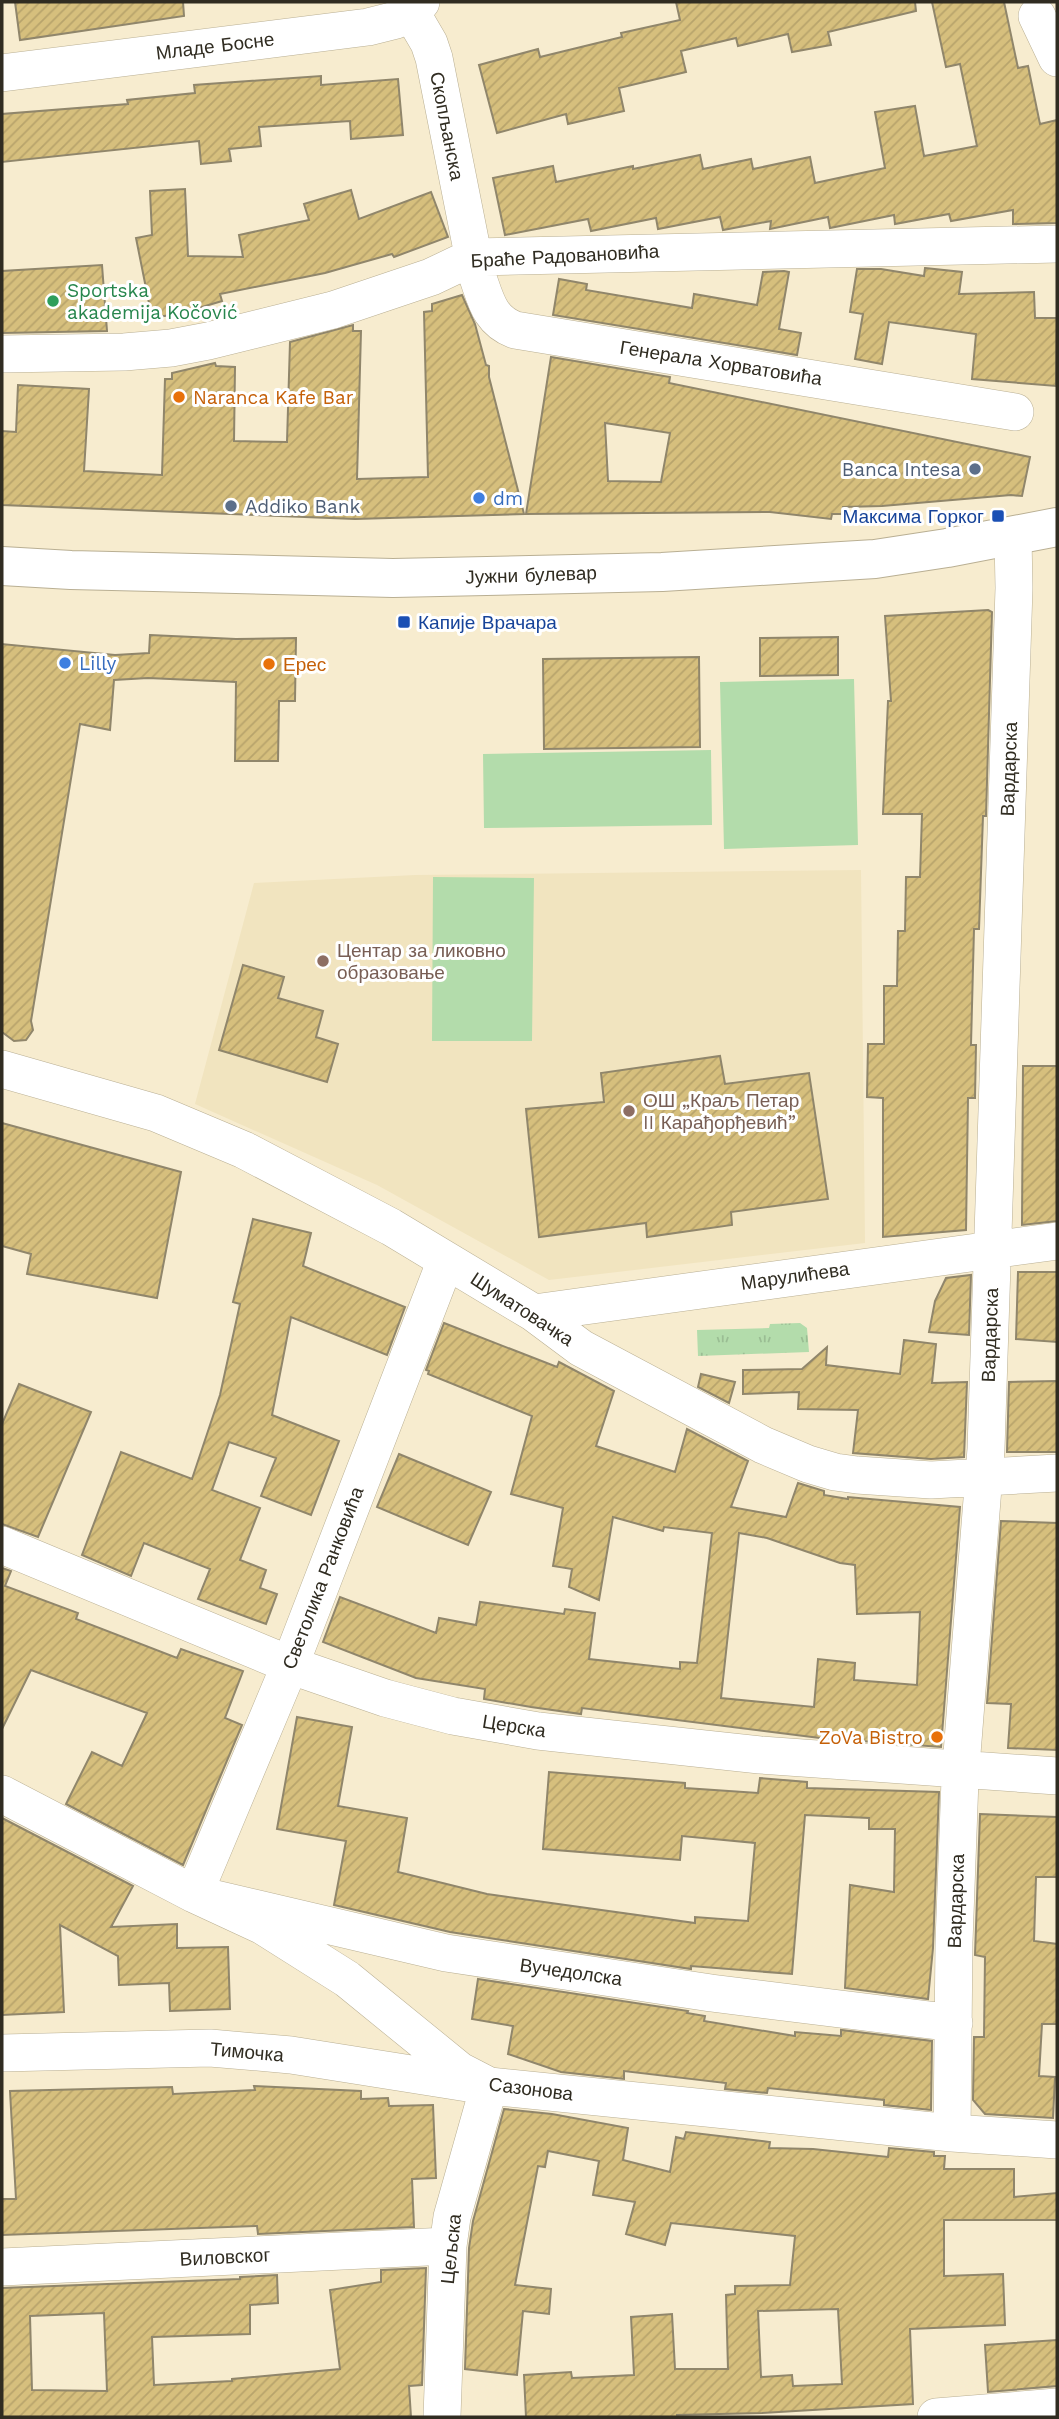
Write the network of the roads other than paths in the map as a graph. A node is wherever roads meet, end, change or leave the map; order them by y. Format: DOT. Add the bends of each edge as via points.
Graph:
graph roads {
  1 [pos="412,5"];
  2 [pos="1037,16"];
  3 [pos="1057,58"];
  4 [pos="2,73"];
  5 [pos="1057,244"];
  6 [pos="473,257"];
  7 [pos="2,354"];
  8 [pos="1015,412"];
  9 [pos="1057,527"];
  10 [pos="1013,537"];
  11 [pos="2,566"];
  12 [pos="2,1069"];
  13 [pos="1057,1241"];
  14 [pos="993,1250"];
  15 [pos="446,1260"];
  16 [pos="534,1313"];
  17 [pos="1057,1473"];
  18 [pos="985,1477"];
  19 [pos="2,1545"];
  20 [pos="290,1665"];
  21 [pos="960,1771"];
  22 [pos="1057,1776"];
  23 [pos="2,1794"];
  24 [pos="194,1894"];
  25 [pos="954,2023"];
  26 [pos="2,2053"];
  27 [pos="489,2086"];
  28 [pos="952,2133"];
  29 [pos="1057,2140"];
  30 [pos="448,2246"];
  31 [pos="2,2267"];
  32 [pos="1057,2407"];
  33 [pos="442,2417"];
  34 [pos="936,2417"];
  1 -- 4 [label="street, Младе Босне" via="396,20 368,27"];
  1 -- 6 [label="street, Скопљанска" via="434,58"];
  2 -- 3 [label="street"];
  5 -- 6 [label="street, Браће Радовановића"];
  6 -- 7 [label="street, Браће Радовановића" via="431,277 334,310 208,341 124,352"];
  6 -- 8 [label="street, Генерала Хорватовића" via="496,319 515,330"];
  9 -- 10 [label="main road, Јужни булевар"];
  10 -- 11 [label="main road, Јужни булевар" via="875,559 662,572 393,578"];
  10 -- 14 [label="street, Вардарска"];
  12 -- 15 [label="street, Шуматовачка" via="126,1104 244,1150"];
  13 -- 14 [label="street, Марулићева"];
  14 -- 16 [label="street, Марулићева"];
  14 -- 18 [label="street, Вардарска"];
  15 -- 16 [label="street, Шуматовачка"];
  15 -- 20 [label="street, Светолика Ранковића"];
  16 -- 18 [label="street, Шуматовачка" via="593,1354 763,1445 808,1464 890,1478"];
  17 -- 18 [label="street, Шуматовачка"];
  18 -- 21 [label="street, Вардарска"];
  19 -- 20 [label="street, Церска"];
  20 -- 21 [label="street, Церска" via="385,1699 538,1731"];
  20 -- 24 [label="street, Светолика Ранковића"];
  21 -- 22 [label="street, Церска"];
  21 -- 25 [label="street, Вардарска"];
  23 -- 24 [label="street, Сазонова"];
  24 -- 25 [label="street, Вучедолска" via="446,1953"];
  24 -- 27 [label="street, Сазонова" via="262,1927 347,1979 460,2071"];
  25 -- 28 [label="street, Вардарска"];
  26 -- 27 [label="street, Тимочка" via="210,2048"];
  27 -- 28 [label="street, Сазонова"];
  27 -- 30 [label="street, Цељска"];
  28 -- 29 [label="street, Сазонова"];
  30 -- 31 [label="street, Виловског"];
  30 -- 33 [label="street, Цељска"];
  32 -- 34 [label="street"];
}
